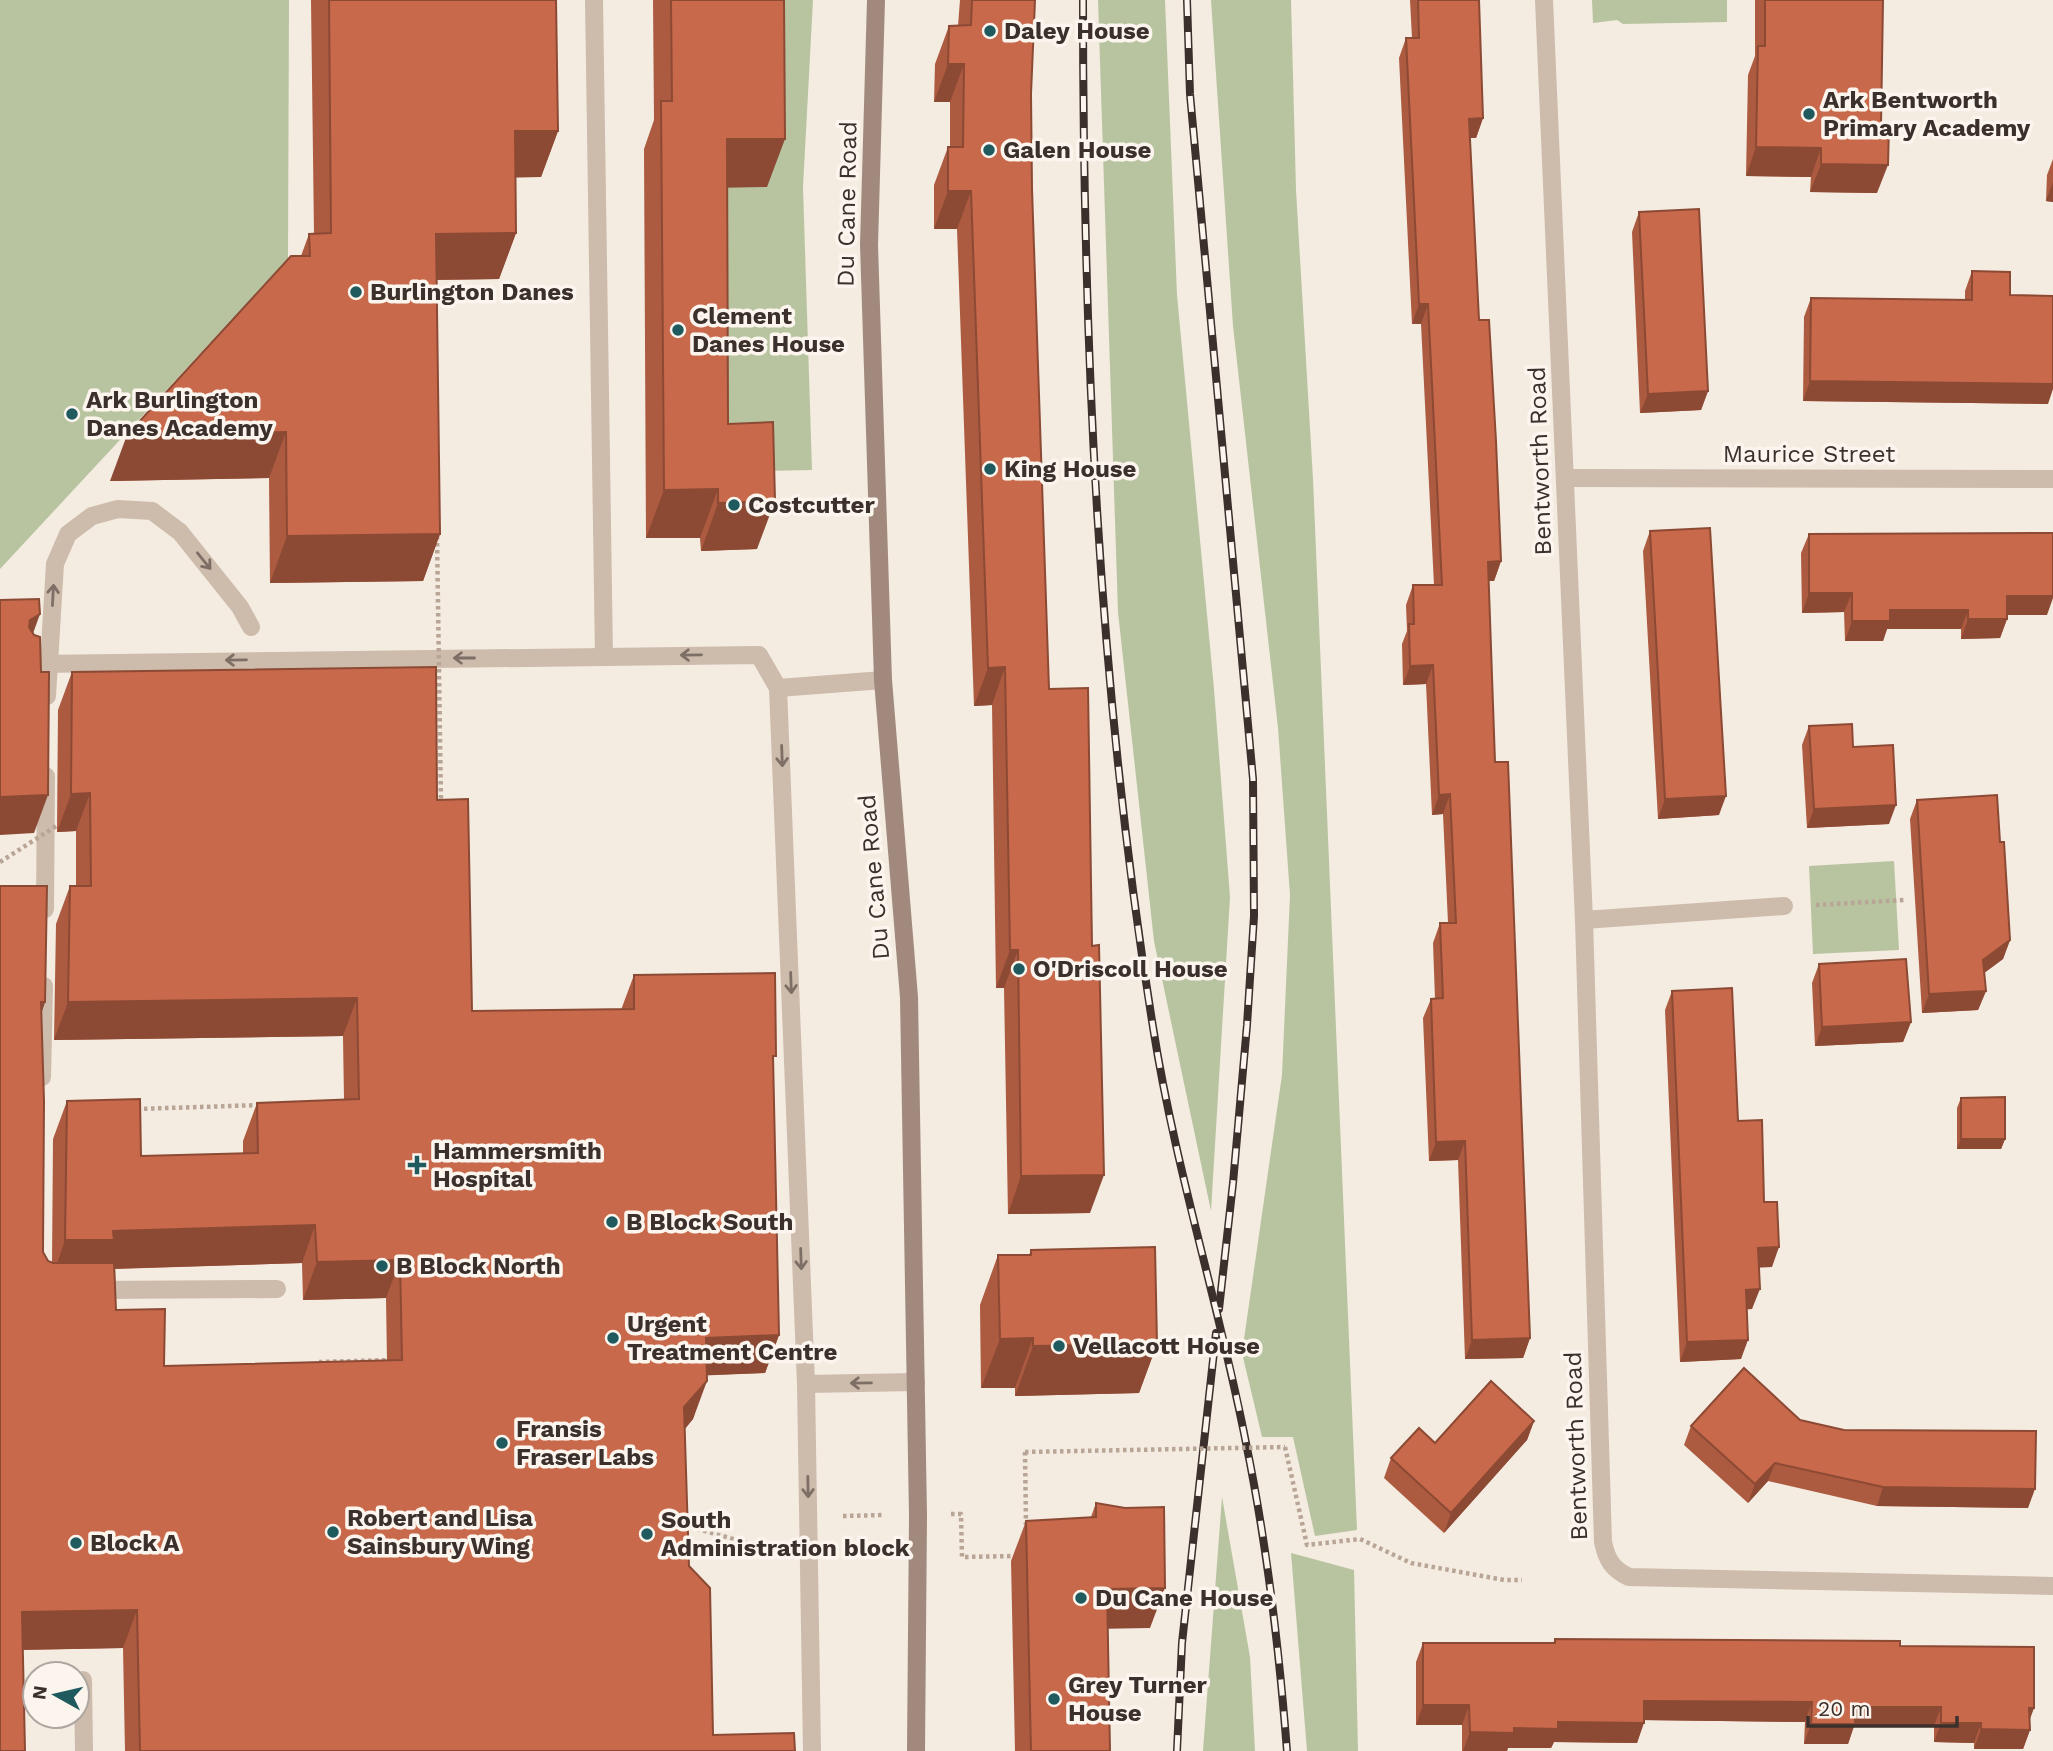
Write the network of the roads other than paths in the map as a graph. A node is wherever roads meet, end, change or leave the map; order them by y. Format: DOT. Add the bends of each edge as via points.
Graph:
graph roads {
  1 [pos="594,0"];
  2 [pos="876,0"];
  3 [pos="1544,0"];
  4 [pos="1565,478"];
  5 [pos="2053,479"];
  6 [pos="251,627"];
  7 [pos="604,657"];
  8 [pos="50,663"];
  9 [pos="26,664"];
  10 [pos="883,680"];
  11 [pos="778,688"];
  12 [pos="47,718"];
  13 [pos="47,758"];
  14 [pos="1784,906"];
  15 [pos="1584,920"];
  16 [pos="45,931"];
  17 [pos="44,969"];
  18 [pos="41,1099"];
  19 [pos="277,1289"];
  20 [pos="82,1290"];
  21 [pos="916,1382"];
  22 [pos="806,1384"];
  23 [pos="2053,1586"];
  24 [pos="84,1730"];
  25 [pos="84,1751"];
  26 [pos="812,1751"];
  27 [pos="916,1751"];
  1 -- 7 [label="street"];
  2 -- 10 [label="street, Du Cane Road" via="869,245"];
  3 -- 4 [label="street, Bentworth Road"];
  4 -- 5 [label="street, Maurice Street"];
  4 -- 15 [label="street, Bentworth Road"];
  8 -- 6 [label="street, one-way" via="55,564 68,534 92,516 118,509 152,511 180,532"];
  7 -- 8 [label="street, one-way"];
  11 -- 7 [label="street, one-way" via="759,654"];
  8 -- 9 [label="street"];
  8 -- 12 [label="street"];
  10 -- 11 [label="street"];
  10 -- 21 [label="street, Du Cane Road" via="909,997"];
  11 -- 22 [label="street, one-way"];
  13 -- 16 [label="street"];
  14 -- 15 [label="street"];
  15 -- 23 [label="street, Bentworth Road" via="1607,1559 1629,1577"];
  17 -- 18 [label="street"];
  19 -- 20 [label="street"];
  21 -- 22 [label="street, one-way"];
  21 -- 27 [label="street, Du Cane Road"];
  22 -- 26 [label="street, one-way"];
  24 -- 25 [label="street"];
}
